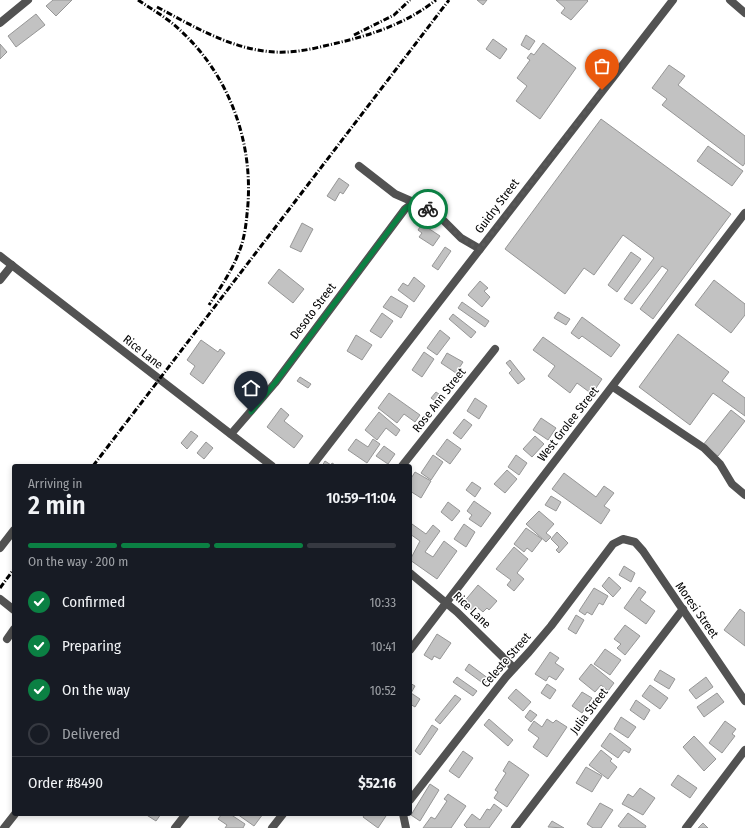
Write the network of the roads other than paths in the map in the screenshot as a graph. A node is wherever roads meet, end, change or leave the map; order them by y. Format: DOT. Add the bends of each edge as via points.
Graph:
graph roads {
  1 [pos="28,0"];
  2 [pos="672,0"];
  3 [pos="730,0"];
  4 [pos="745,13"];
  5 [pos="0,23"];
  6 [pos="358,166"];
  7 [pos="413,203"];
  8 [pos="745,213"];
  9 [pos="480,249"];
  10 [pos="0,256"];
  11 [pos="12,265"];
  12 [pos="0,280"];
  13 [pos="494,349"];
  14 [pos="613,387"];
  15 [pos="231,434"];
  16 [pos="269,464"];
  17 [pos="314,464"];
  18 [pos="404,464"];
  19 [pos="745,495"];
  20 [pos="12,533"];
  21 [pos="623,539"];
  22 [pos="0,548"];
  23 [pos="412,575"];
  24 [pos="0,599"];
  25 [pos="446,602"];
  26 [pos="12,608"];
  27 [pos="683,609"];
  28 [pos="12,632"];
  29 [pos="7,639"];
  30 [pos="412,647"];
  31 [pos="514,668"];
  32 [pos="745,701"];
  33 [pos="745,750"];
  34 [pos="412,797"];
  35 [pos="13,816"];
  36 [pos="184,816"];
  37 [pos="280,816"];
  38 [pos="403,816"];
  39 [pos="4,828"];
  40 [pos="175,828"];
  41 [pos="272,828"];
  42 [pos="406,828"];
  43 [pos="515,828"];
  44 [pos="686,828"];
  1 -- 5 [label="street"];
  2 -- 9 [label="street, Guidry Street"];
  3 -- 4 [label="street"];
  6 -- 7 [label="street" via="394,194"];
  7 -- 9 [label="street" via="437,214 461,238"];
  7 -- 15 [label="street, Desoto Street" via="405,209 275,383"];
  8 -- 14 [label="street, West Grolee Street"];
  9 -- 17 [label="street, Guidry Street"];
  10 -- 11 [label="street, Rice Lane"];
  11 -- 12 [label="street"];
  11 -- 15 [label="street, Rice Lane"];
  13 -- 18 [label="street, Rose Ann Street"];
  14 -- 19 [label="street" via="704,448 720,464 732,484"];
  14 -- 25 [label="street, West Grolee Street"];
  15 -- 16 [label="street, Rice Lane"];
  20 -- 22 [label="street"];
  21 -- 27 [label="street, Moresi Street" via="635,542"];
  21 -- 31 [label="street, Celeste Street" via="613,544 551,626"];
  23 -- 25 [label="street, Rice Lane"];
  24 -- 26 [label="street"];
  25 -- 30 [label="street, West Grolee Street"];
  25 -- 31 [label="street, Rice Lane"];
  27 -- 32 [label="street, Moresi Street"];
  27 -- 43 [label="street, Julia Street"];
  28 -- 29 [label="street"];
  31 -- 34 [label="street, Celeste Street"];
  33 -- 44 [label="street"];
  35 -- 39 [label="street"];
  36 -- 40 [label="street"];
  37 -- 41 [label="street"];
  38 -- 42 [label="street"];
}
